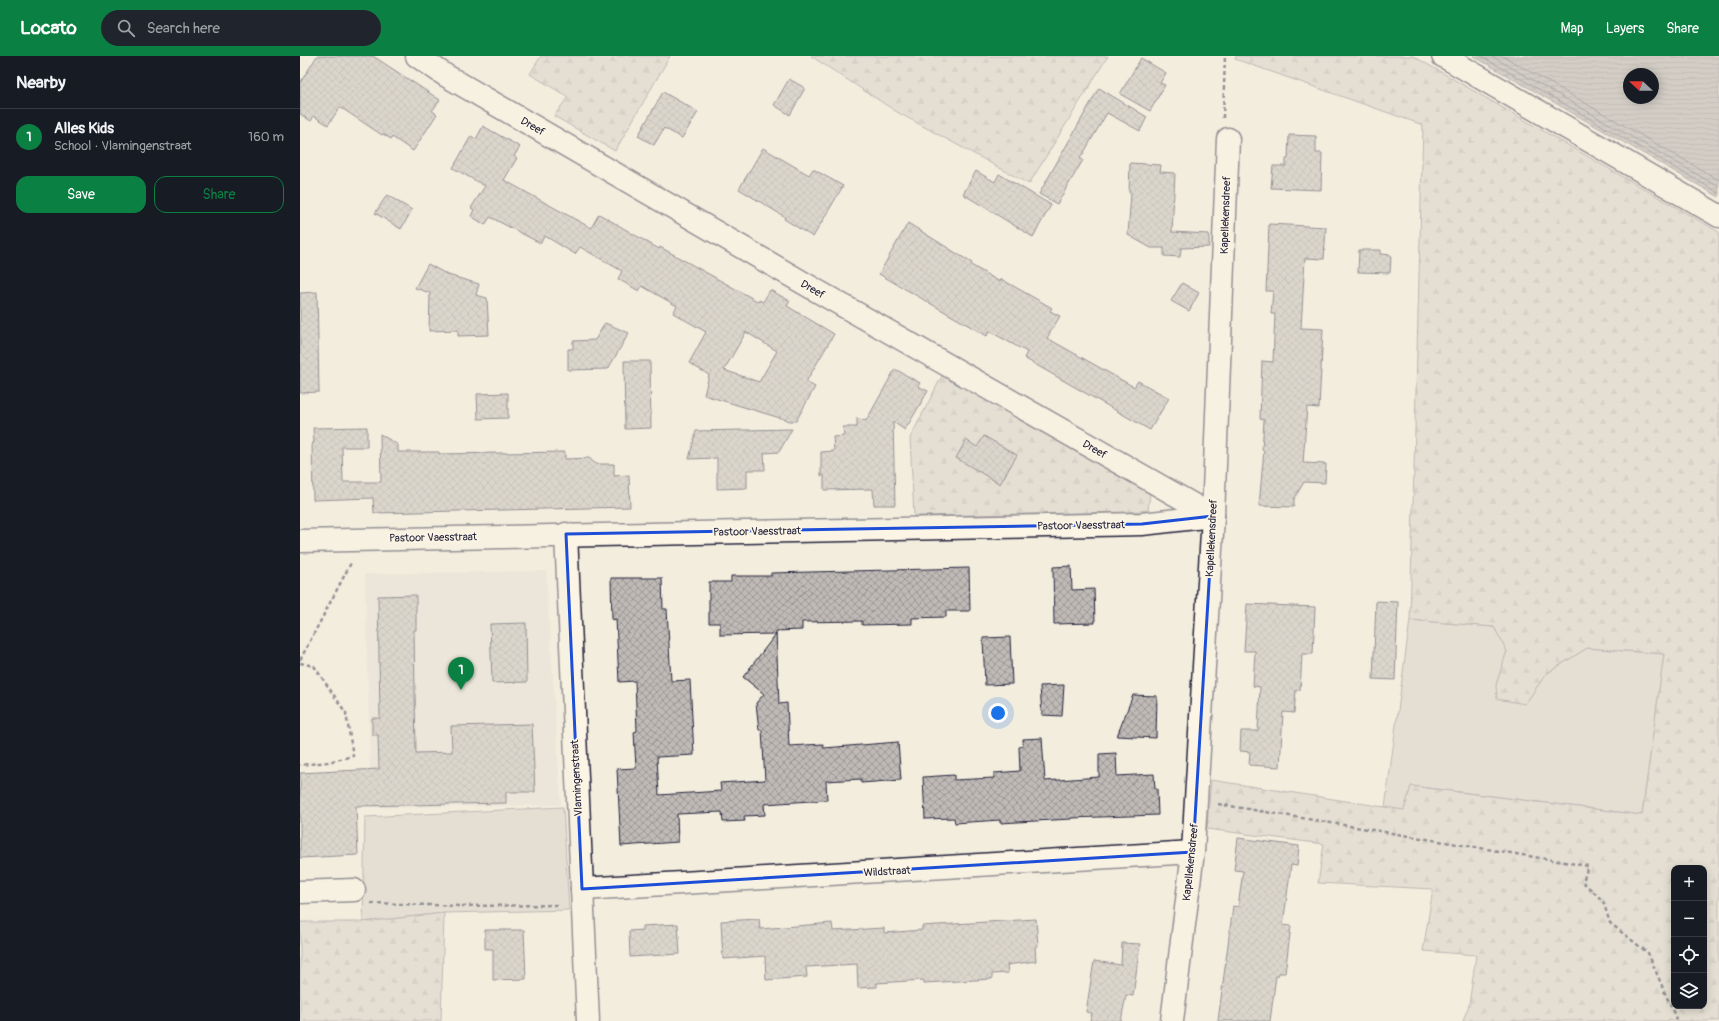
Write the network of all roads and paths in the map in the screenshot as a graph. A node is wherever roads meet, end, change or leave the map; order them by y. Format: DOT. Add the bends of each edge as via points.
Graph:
graph roads {
  1 [pos="416,56"];
  2 [pos="1225,56"];
  3 [pos="1443,56"];
  4 [pos="1228,139"];
  5 [pos="1719,216"];
  6 [pos="1213,516"];
  7 [pos="566,534"];
  8 [pos="365,539"];
  9 [pos="300,541"];
  10 [pos="300,660"];
  11 [pos="300,663"];
  12 [pos="300,765"];
  13 [pos="1196,800"];
  14 [pos="1193,852"];
  15 [pos="354,890"];
  16 [pos="300,892"];
  17 [pos="582,897"];
  18 [pos="588,1021"];
  19 [pos="1172,1021"];
  20 [pos="1677,1021"];
  1 -- 6 [label="street, Dreef" via="812,288"];
  2 -- 4 [label="path" via="1222,131"];
  3 -- 5 [label="street"];
  4 -- 6 [label="street, Kapellekensdreef"];
  6 -- 7 [label="street, Pastoor Vaesstraat" via="1142,524"];
  6 -- 13 [label="street, Kapellekensdreef"];
  7 -- 8 [label="street, Pastoor Vaesstraat"];
  7 -- 17 [label="street, Vlamingenstraat"];
  8 -- 9 [label="street, Pastoor Vaesstraat"];
  8 -- 10 [label="path"];
  11 -- 12 [label="path" via="314,666 346,713 353,756"];
  13 -- 14 [label="street, Kapellekensdreef"];
  13 -- 20 [label="path" via="1588,866 1583,882 1602,902 1610,923 1648,953"];
  14 -- 17 [label="street, Wildstraat"];
  14 -- 19 [label="street, Kapellekensdreef"];
  15 -- 16 [label="street"];
  15 -- 17 [label="path" via="358,902 460,906"];
  17 -- 18 [label="street, Vlamingenstraat"];
}
